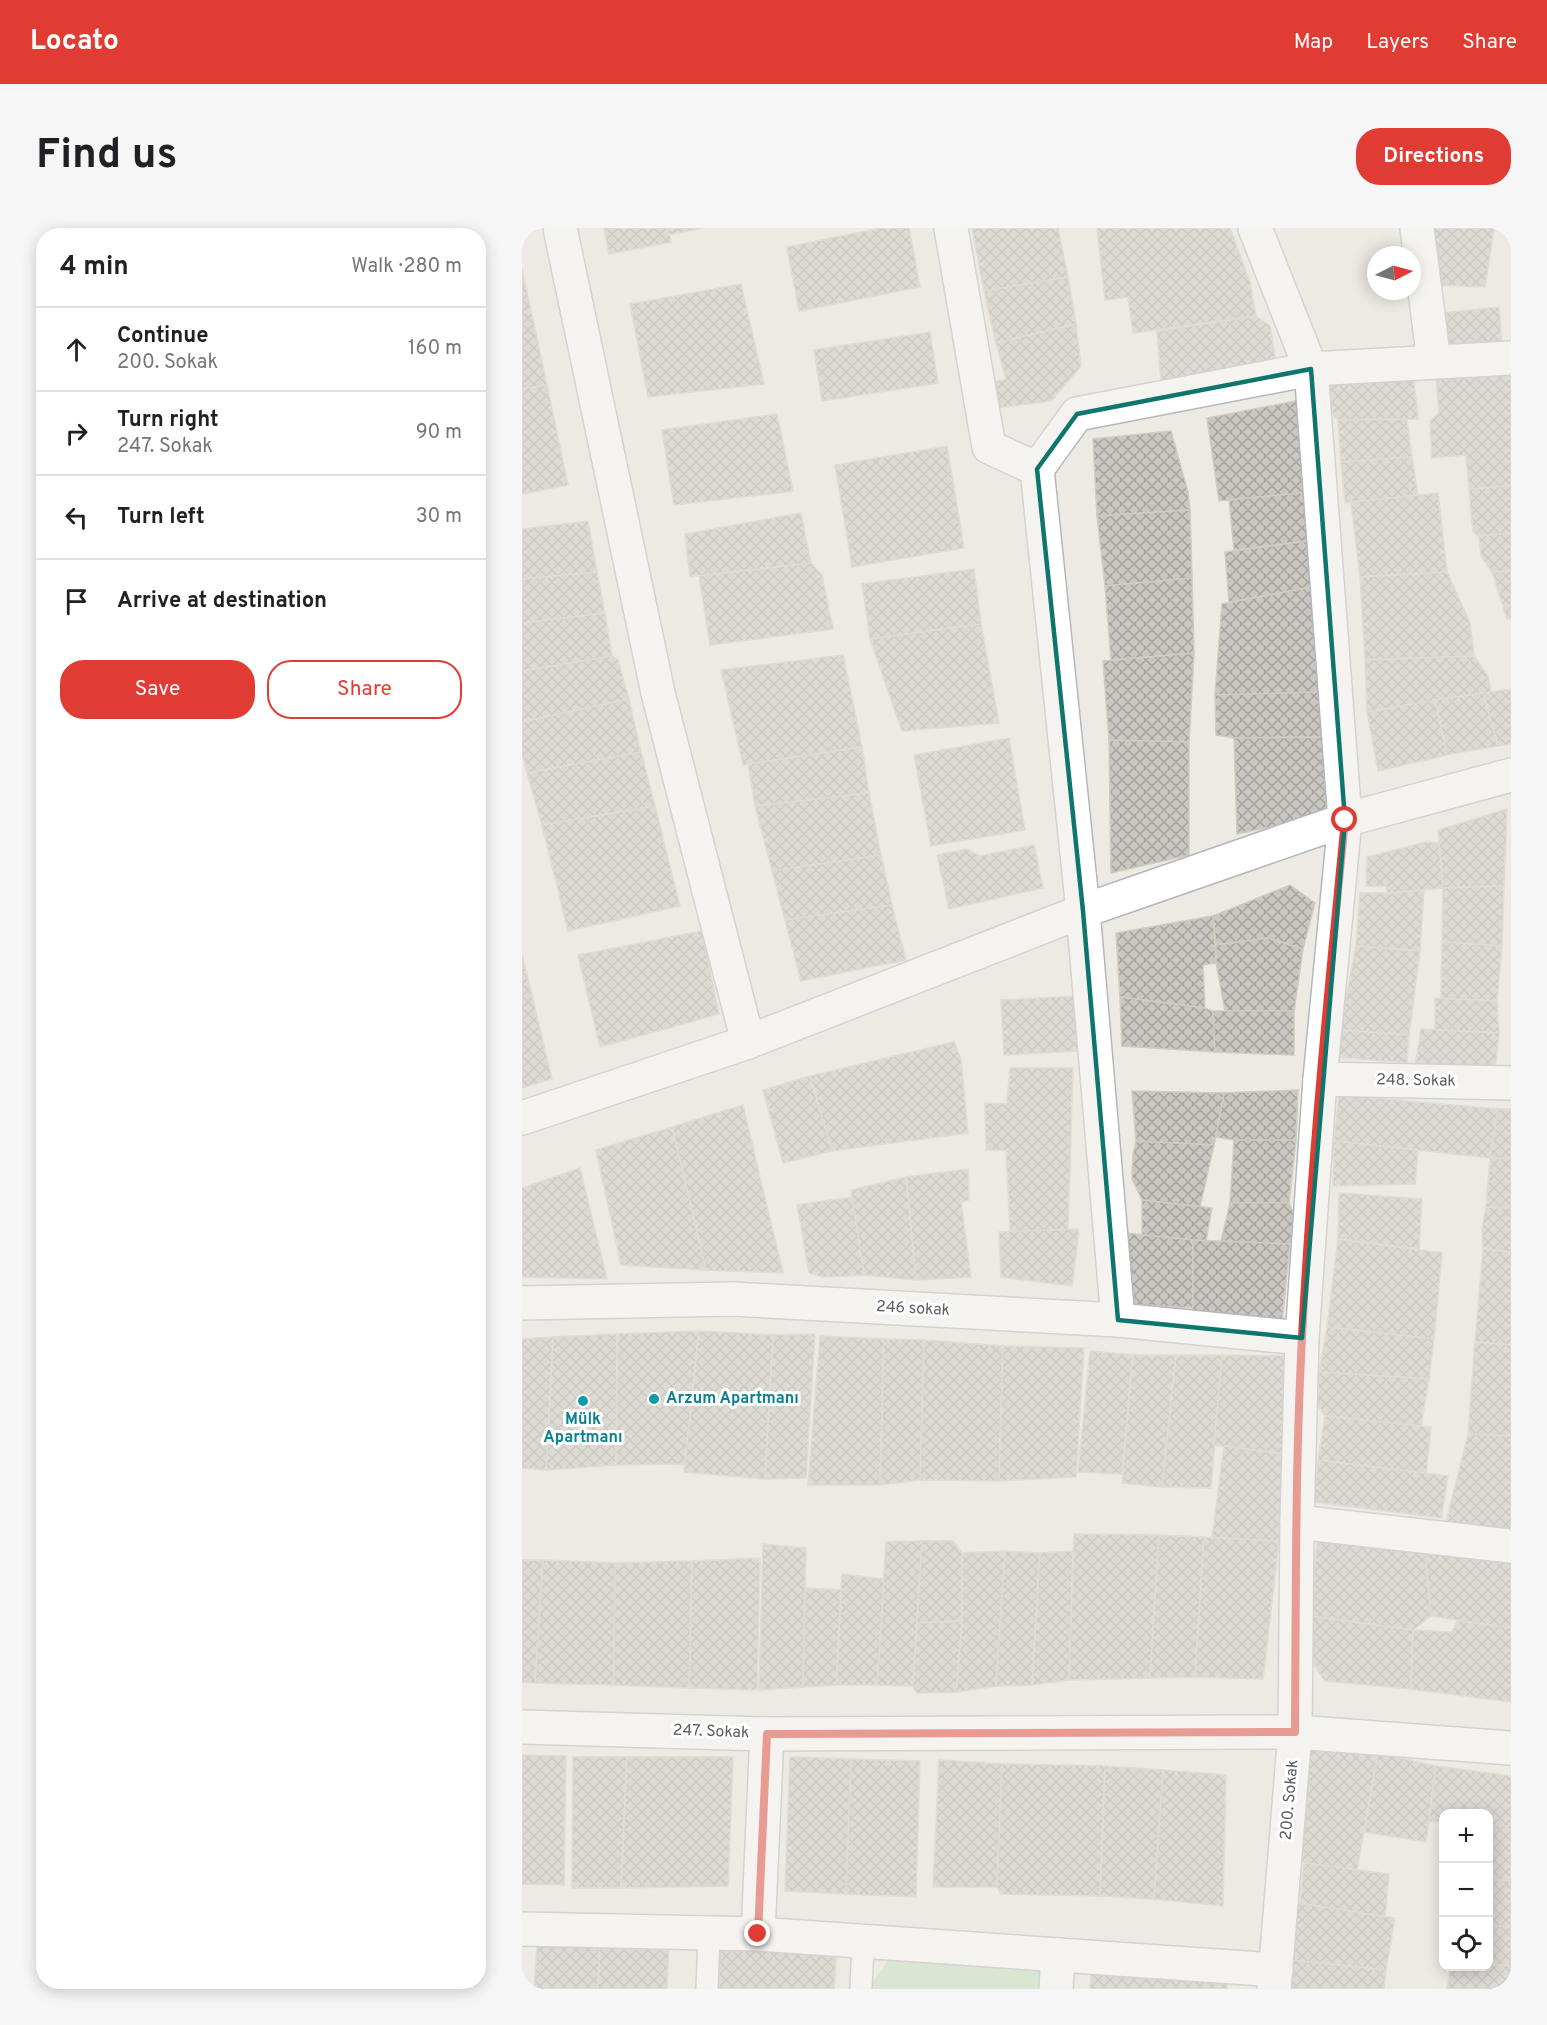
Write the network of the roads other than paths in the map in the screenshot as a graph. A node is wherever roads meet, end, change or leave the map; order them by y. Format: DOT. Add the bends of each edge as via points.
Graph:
graph roads {
  1 [pos="560,228"];
  2 [pos="951,228"];
  3 [pos="1255,228"];
  4 [pos="1418,228"];
  5 [pos="1511,358"];
  6 [pos="1434,362"];
  7 [pos="1311,369"];
  8 [pos="1038,469"];
  9 [pos="1511,775"];
  10 [pos="1345,820"];
  11 [pos="1083,911"];
  12 [pos="748,1042"];
  13 [pos="1320,1078"];
  14 [pos="1511,1083"];
  15 [pos="522,1118"];
  16 [pos="522,1303"];
  17 [pos="1118,1320"];
  18 [pos="1302,1338"];
  19 [pos="1297,1521"];
  20 [pos="1511,1546"];
  21 [pos="522,1727"];
  22 [pos="1295,1732"];
  23 [pos="767,1734"];
  24 [pos="1511,1748"];
  25 [pos="522,1929"];
  26 [pos="709,1934"];
  27 [pos="758,1934"];
  28 [pos="863,1942"];
  29 [pos="1058,1955"];
  30 [pos="1275,1980"];
  31 [pos="707,1989"];
  32 [pos="861,1989"];
  33 [pos="1056,1989"];
  1 -- 12 [label="street" via="658,693"];
  2 -- 8 [label="street" via="989,447"];
  3 -- 7 [label="street, 200. Sokak"];
  4 -- 6 [label="street"];
  5 -- 6 [label="street"];
  6 -- 7 [label="street"];
  7 -- 8 [label="street" via="1077,414"];
  7 -- 10 [label="street, 200. Sokak"];
  8 -- 11 [label="street"];
  9 -- 10 [label="street"];
  10 -- 11 [label="street"];
  10 -- 13 [label="street, 200. Sokak"];
  11 -- 12 [label="street"];
  11 -- 17 [label="street"];
  12 -- 15 [label="street"];
  13 -- 14 [label="street, 248. Sokak"];
  13 -- 18 [label="street, 200. Sokak"];
  16 -- 17 [label="street, 246 sokak" via="732,1299"];
  17 -- 18 [label="street, 246 sokak"];
  18 -- 19 [label="street, 200. Sokak"];
  19 -- 20 [label="street"];
  19 -- 22 [label="street, 200. Sokak"];
  21 -- 23 [label="street, 247. Sokak"];
  22 -- 23 [label="street, 247. Sokak"];
  22 -- 24 [label="street, 247. Sokak"];
  22 -- 30 [label="street, 200. Sokak"];
  23 -- 27 [label="street"];
  25 -- 26 [label="street"];
  26 -- 27 [label="street"];
  26 -- 31 [label="lane"];
  27 -- 28 [label="street"];
  28 -- 29 [label="street"];
  28 -- 32 [label="lane"];
  29 -- 30 [label="street"];
  29 -- 33 [label="street"];
}
